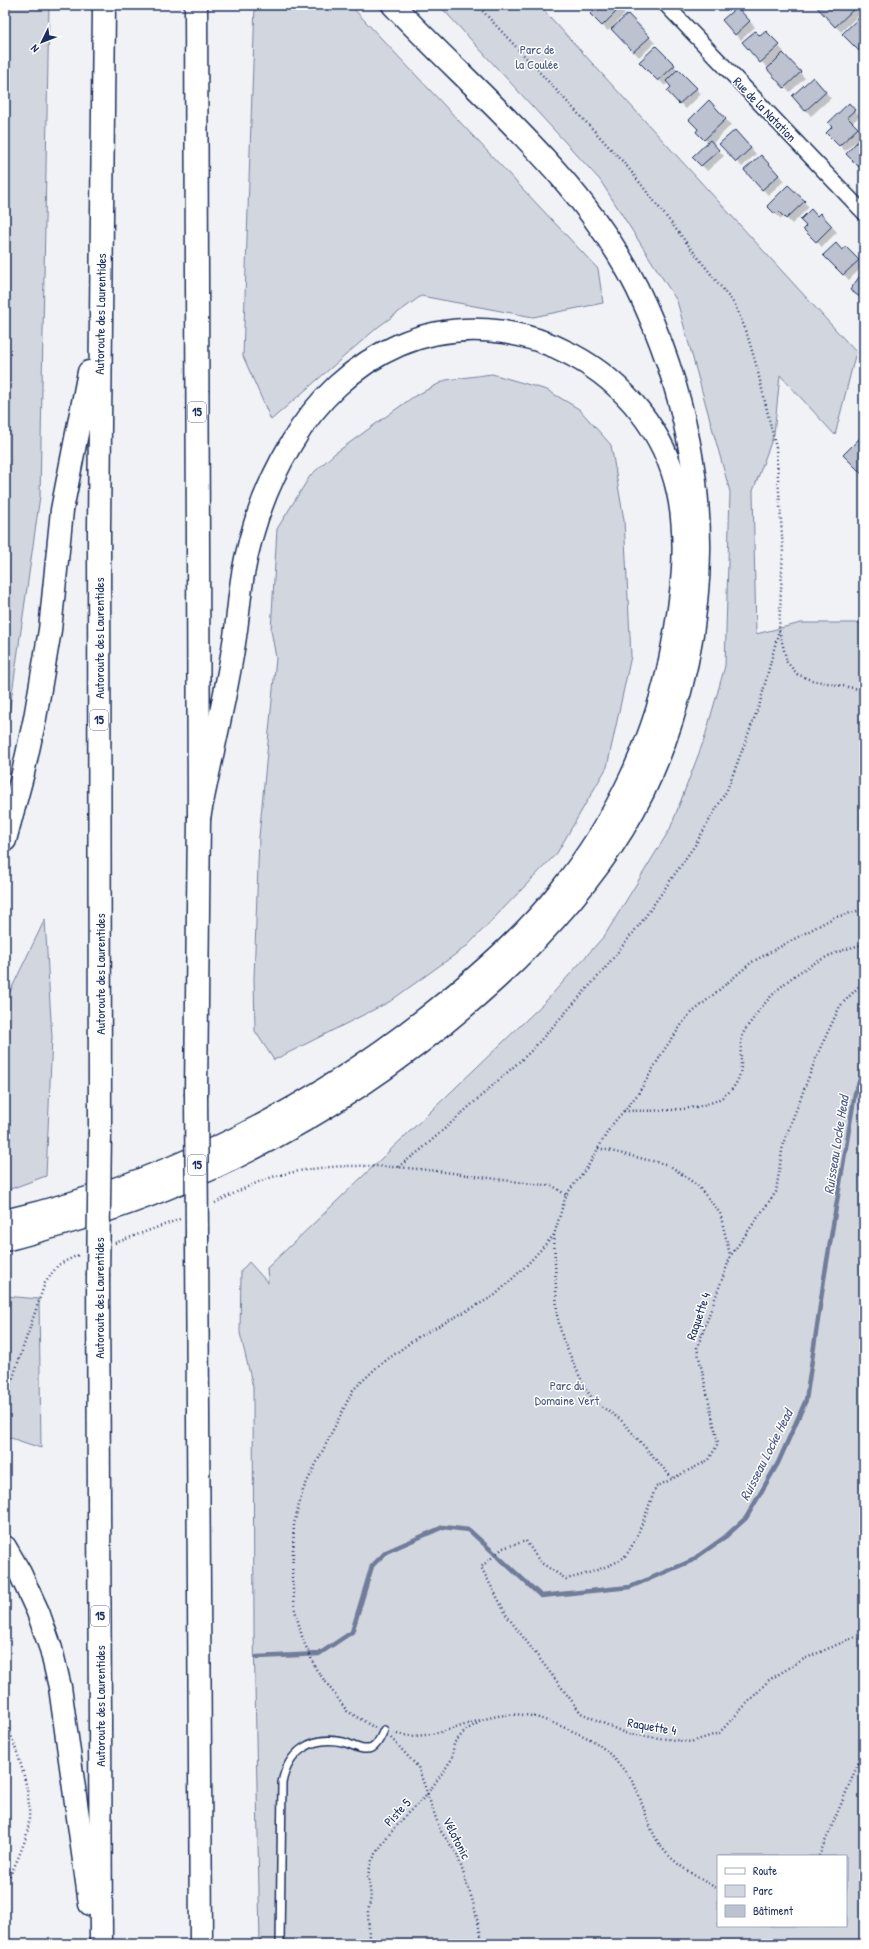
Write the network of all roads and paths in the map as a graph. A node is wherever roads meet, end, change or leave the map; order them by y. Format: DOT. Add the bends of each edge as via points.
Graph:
graph roads {
  1 [pos="104,5"];
  2 [pos="196,5"];
  3 [pos="392,5"];
  4 [pos="476,5"];
  5 [pos="666,5"];
  6 [pos="864,213"];
  7 [pos="99,320"];
  8 [pos="779,630"];
  9 [pos="864,690"];
  10 [pos="198,818"];
  11 [pos="5,840"];
  12 [pos="864,909"];
  13 [pos="864,944"];
  14 [pos="864,981"];
  15 [pos="624,1111"];
  16 [pos="598,1148"];
  17 [pos="398,1167"];
  18 [pos="566,1194"];
  19 [pos="211,1204"];
  20 [pos="184,1217"];
  21 [pos="5,1221"];
  22 [pos="554,1235"];
  23 [pos="5,1240"];
  24 [pos="114,1243"];
  25 [pos="84,1253"];
  26 [pos="730,1255"];
  27 [pos="5,1401"];
  28 [pos="672,1478"];
  29 [pos="5,1547"];
  30 [pos="864,1633"];
  31 [pos="489,1716"];
  32 [pos="5,1718"];
  33 [pos="384,1730"];
  34 [pos="864,1750"];
  35 [pos="427,1794"];
  36 [pos="819,1855"];
  37 [pos="5,1885"];
  38 [pos="717,1888"];
  39 [pos="95,1944"];
  40 [pos="101,1944"];
  41 [pos="201,1944"];
  42 [pos="280,1944"];
  43 [pos="367,1944"];
  44 [pos="484,1944"];
  1 -- 7 [label="highway, Autoroute des Laurentides / 15"];
  2 -- 10 [label="highway, 15"];
  3 -- 23 [label="highway" via="533,147 577,197 628,271 658,338 686,430 695,486 698,530 698,575 693,631 672,719 635,807 585,884 527,950 433,1034 322,1110 223,1163 125,1204"];
  4 -- 8 [label="path" via="626,165 730,297 752,350 776,448 783,550"];
  5 -- 6 [label="street, Rue de la Natation"];
  7 -- 11 [label="highway" via="62,510 50,630 35,718"];
  7 -- 40 [label="highway, Autoroute des Laurentides / 15, bridge" via="98,1276"];
  8 -- 9 [label="path" via="787,662 797,674 811,680"];
  8 -- 17 [label="path" via="760,703 727,790 695,845 643,920 602,972 530,1052 422,1149"];
  10 -- 21 [label="highway" via="234,644 244,569 257,520 274,477 293,440 327,395 354,372 397,346 444,332 478,330 515,334 564,350 593,367 624,392 647,419 657,437 678,490 683,547 680,592 675,639 666,680 648,737 616,807 576,871 539,916 469,982 400,1038 332,1085 250,1132 175,1166 130,1184"];
  10 -- 41 [label="highway, 15, bridge" via="196,1093"];
  12 -- 15 [label="path" via="833,918 752,962 703,1002 687,1017 638,1094"];
  13 -- 15 [label="path" via="845,949 798,972 763,1004 743,1034 740,1078 729,1092 707,1105"];
  14 -- 26 [label="path, Raquette 4" via="840,1006 818,1053 783,1144 776,1192"];
  15 -- 16 [label="path" via="610,1126"];
  16 -- 18 [label="path" via="588,1166"];
  16 -- 26 [label="path" via="669,1165 698,1186 720,1213"];
  17 -- 18 [label="path" via="553,1186"];
  17 -- 19 [label="path" via="330,1167 276,1176"];
  18 -- 22 [label="path"];
  20 -- 24 [label="path"];
  22 -- 28 [label="path" via="557,1315 563,1340 585,1388 595,1402 621,1420"];
  22 -- 33 [label="path" via="494,1296 418,1337 376,1367 353,1390 303,1490 294,1524 292,1579 295,1610 303,1640 316,1669 347,1711 373,1727"];
  25 -- 27 [label="path" via="58,1265 45,1283"];
  26 -- 28 [label="path, Raquette 4" via="697,1348 718,1443 709,1460"];
  28 -- 30 [label="path, Raquette 4" via="656,1487 630,1550 622,1559 579,1577 566,1579 540,1562 526,1542 502,1548 481,1567 507,1616 581,1713 627,1734 691,1742 719,1733 769,1680 804,1659"];
  29 -- 39 [label="highway" via="38,1612 51,1649 60,1687"];
  31 -- 33 [label="path" via="441,1733 405,1736"];
  31 -- 35 [label="path, Piste 5" via="466,1730 454,1743 452,1759"];
  31 -- 38 [label="path" via="510,1714 538,1718 594,1742 621,1766 634,1784 660,1845 681,1867"];
  32 -- 37 [label="path" via="24,1779 28,1810 26,1836"];
  33 -- 35 [label="path, Vélotonic" via="418,1766"];
  33 -- 42 [label="lane" via="378,1742 371,1748 364,1749 343,1742 317,1743 305,1746 288,1762 282,1783"];
  34 -- 36 [label="path"];
  35 -- 43 [label="path, Piste 5" via="387,1837 372,1860 368,1875 371,1897"];
  35 -- 44 [label="path, Vélotonic" via="440,1830 457,1854"];
}
